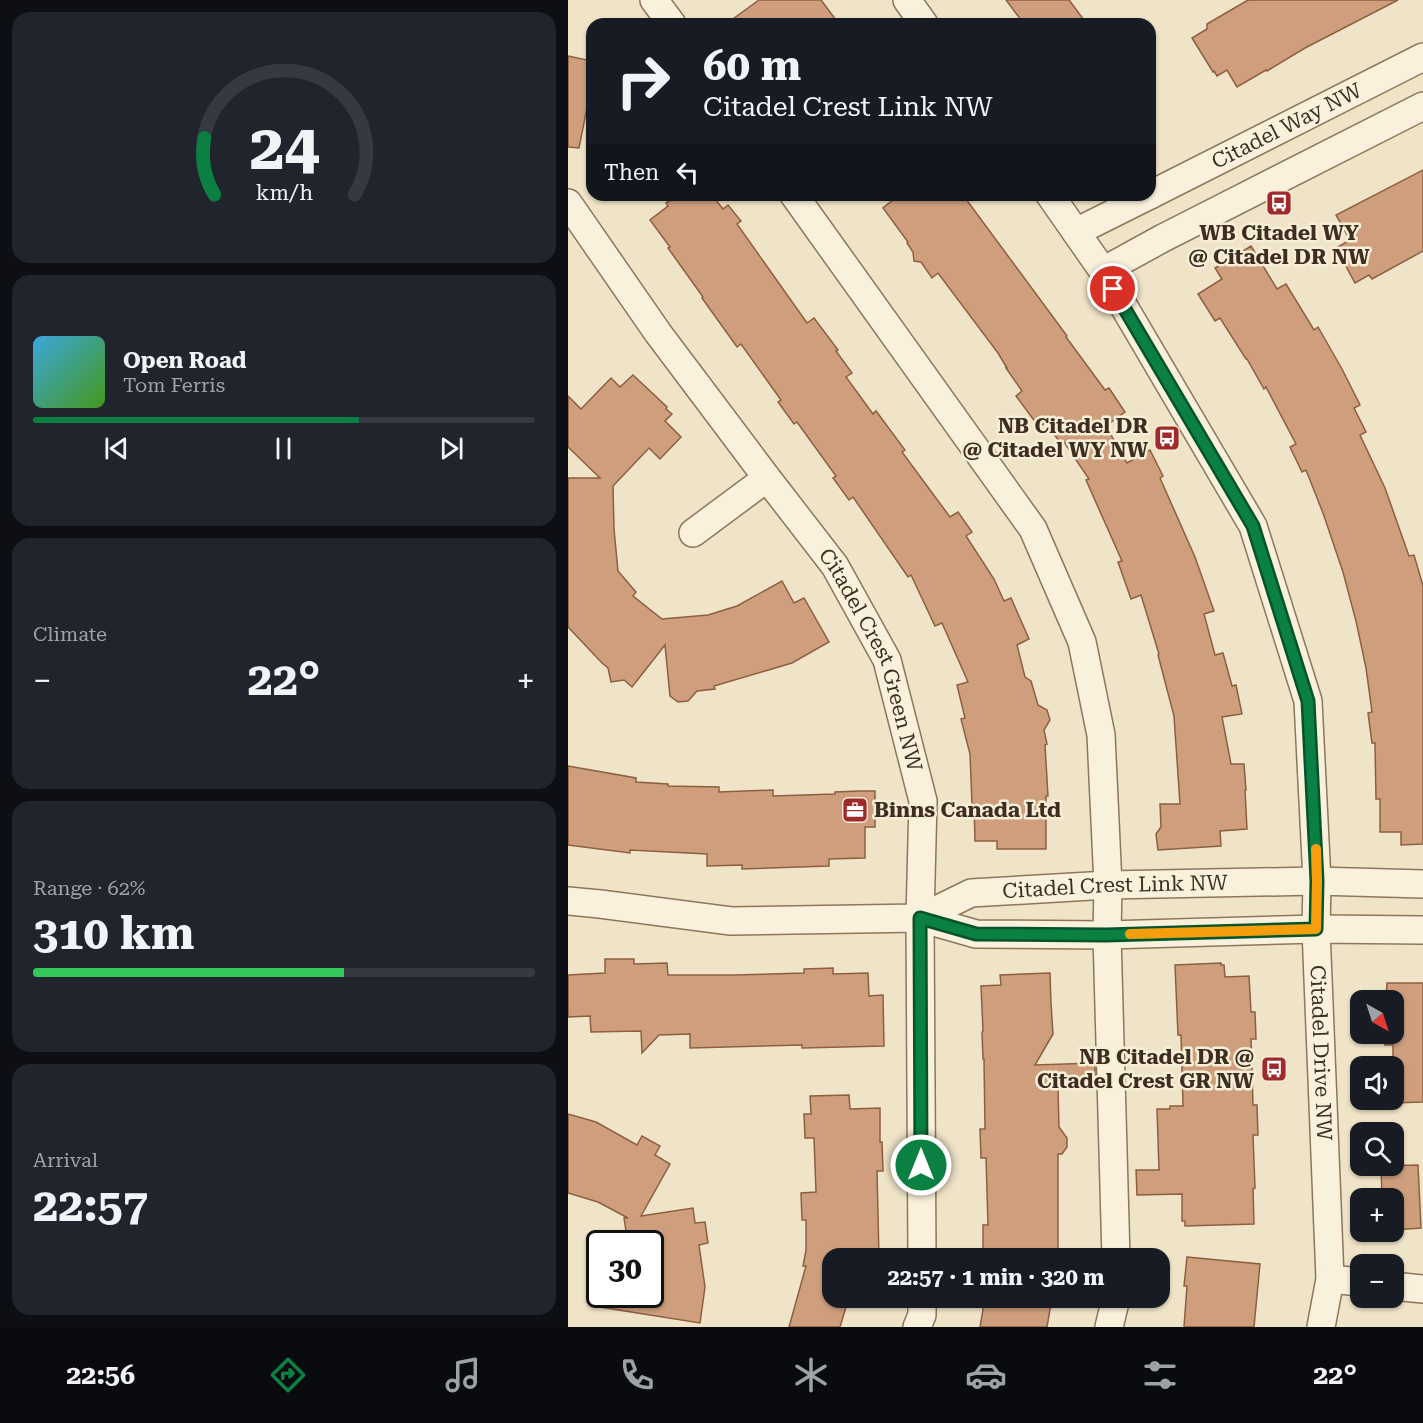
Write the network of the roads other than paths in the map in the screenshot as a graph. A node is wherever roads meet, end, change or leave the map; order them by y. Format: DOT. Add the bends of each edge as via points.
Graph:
graph roads {
  1 [pos="654,0"];
  2 [pos="907,0"];
  3 [pos="668,18"];
  4 [pos="920,18"];
  5 [pos="1423,57"];
  6 [pos="1423,106"];
  7 [pos="1156,192"];
  8 [pos="798,201"];
  9 [pos="1054,201"];
  10 [pos="1138,201"];
  11 [pos="568,203"];
  12 [pos="1076,232"];
  13 [pos="1102,271"];
  14 [pos="767,478"];
  15 [pos="693,533"];
  16 [pos="1317,881"];
  17 [pos="1423,884"];
  18 [pos="1108,885"];
  19 [pos="568,902"];
  20 [pos="920,918"];
  21 [pos="1316,929"];
  22 [pos="1423,930"];
  23 [pos="1106,935"];
  24 [pos="922,1248"];
  25 [pos="1116,1248"];
  26 [pos="1330,1279"];
  27 [pos="1350,1281"];
  28 [pos="1404,1287"];
  29 [pos="1423,1289"];
  30 [pos="922,1308"];
  31 [pos="1113,1308"];
  32 [pos="917,1327"];
  33 [pos="1108,1327"];
  34 [pos="1321,1327"];
  1 -- 3 [label="street"];
  2 -- 4 [label="street"];
  5 -- 7 [label="street, Citadel Way NW"];
  6 -- 13 [label="street, Citadel Way NW"];
  8 -- 18 [label="street" via="1033,529 1082,642 1101,735"];
  9 -- 12 [label="street, Citadel Drive NW"];
  10 -- 12 [label="street, Citadel Way NW"];
  11 -- 14 [label="street, Citadel Crest Green NW" via="658,333"];
  12 -- 13 [label="street, Citadel Drive NW"];
  13 -- 16 [label="street, Citadel Drive NW" via="1253,526 1308,701"];
  14 -- 15 [label="street"];
  14 -- 20 [label="street, Citadel Crest Green NW" via="835,566 888,660 923,801"];
  16 -- 17 [label="street, Citadel Crest Link NW"];
  16 -- 18 [label="street, Citadel Crest Link NW"];
  16 -- 21 [label="street, Citadel Drive NW"];
  18 -- 20 [label="street, Citadel Crest Link NW" via="971,893"];
  18 -- 23 [label="street"];
  19 -- 20 [label="street, Citadel Crest Link NW" via="731,921"];
  20 -- 23 [label="street, Citadel Crest Link NW" via="976,934"];
  20 -- 24 [label="street, Citadel Crest Green NW"];
  21 -- 22 [label="street, Citadel Crest Link NW"];
  21 -- 23 [label="street, Citadel Crest Link NW"];
  21 -- 26 [label="street, Citadel Drive NW"];
  23 -- 25 [label="street"];
  26 -- 27 [label="street"];
  26 -- 34 [label="street, Citadel Drive NW"];
  28 -- 29 [label="street"];
  30 -- 32 [label="street"];
  31 -- 33 [label="street"];
}
